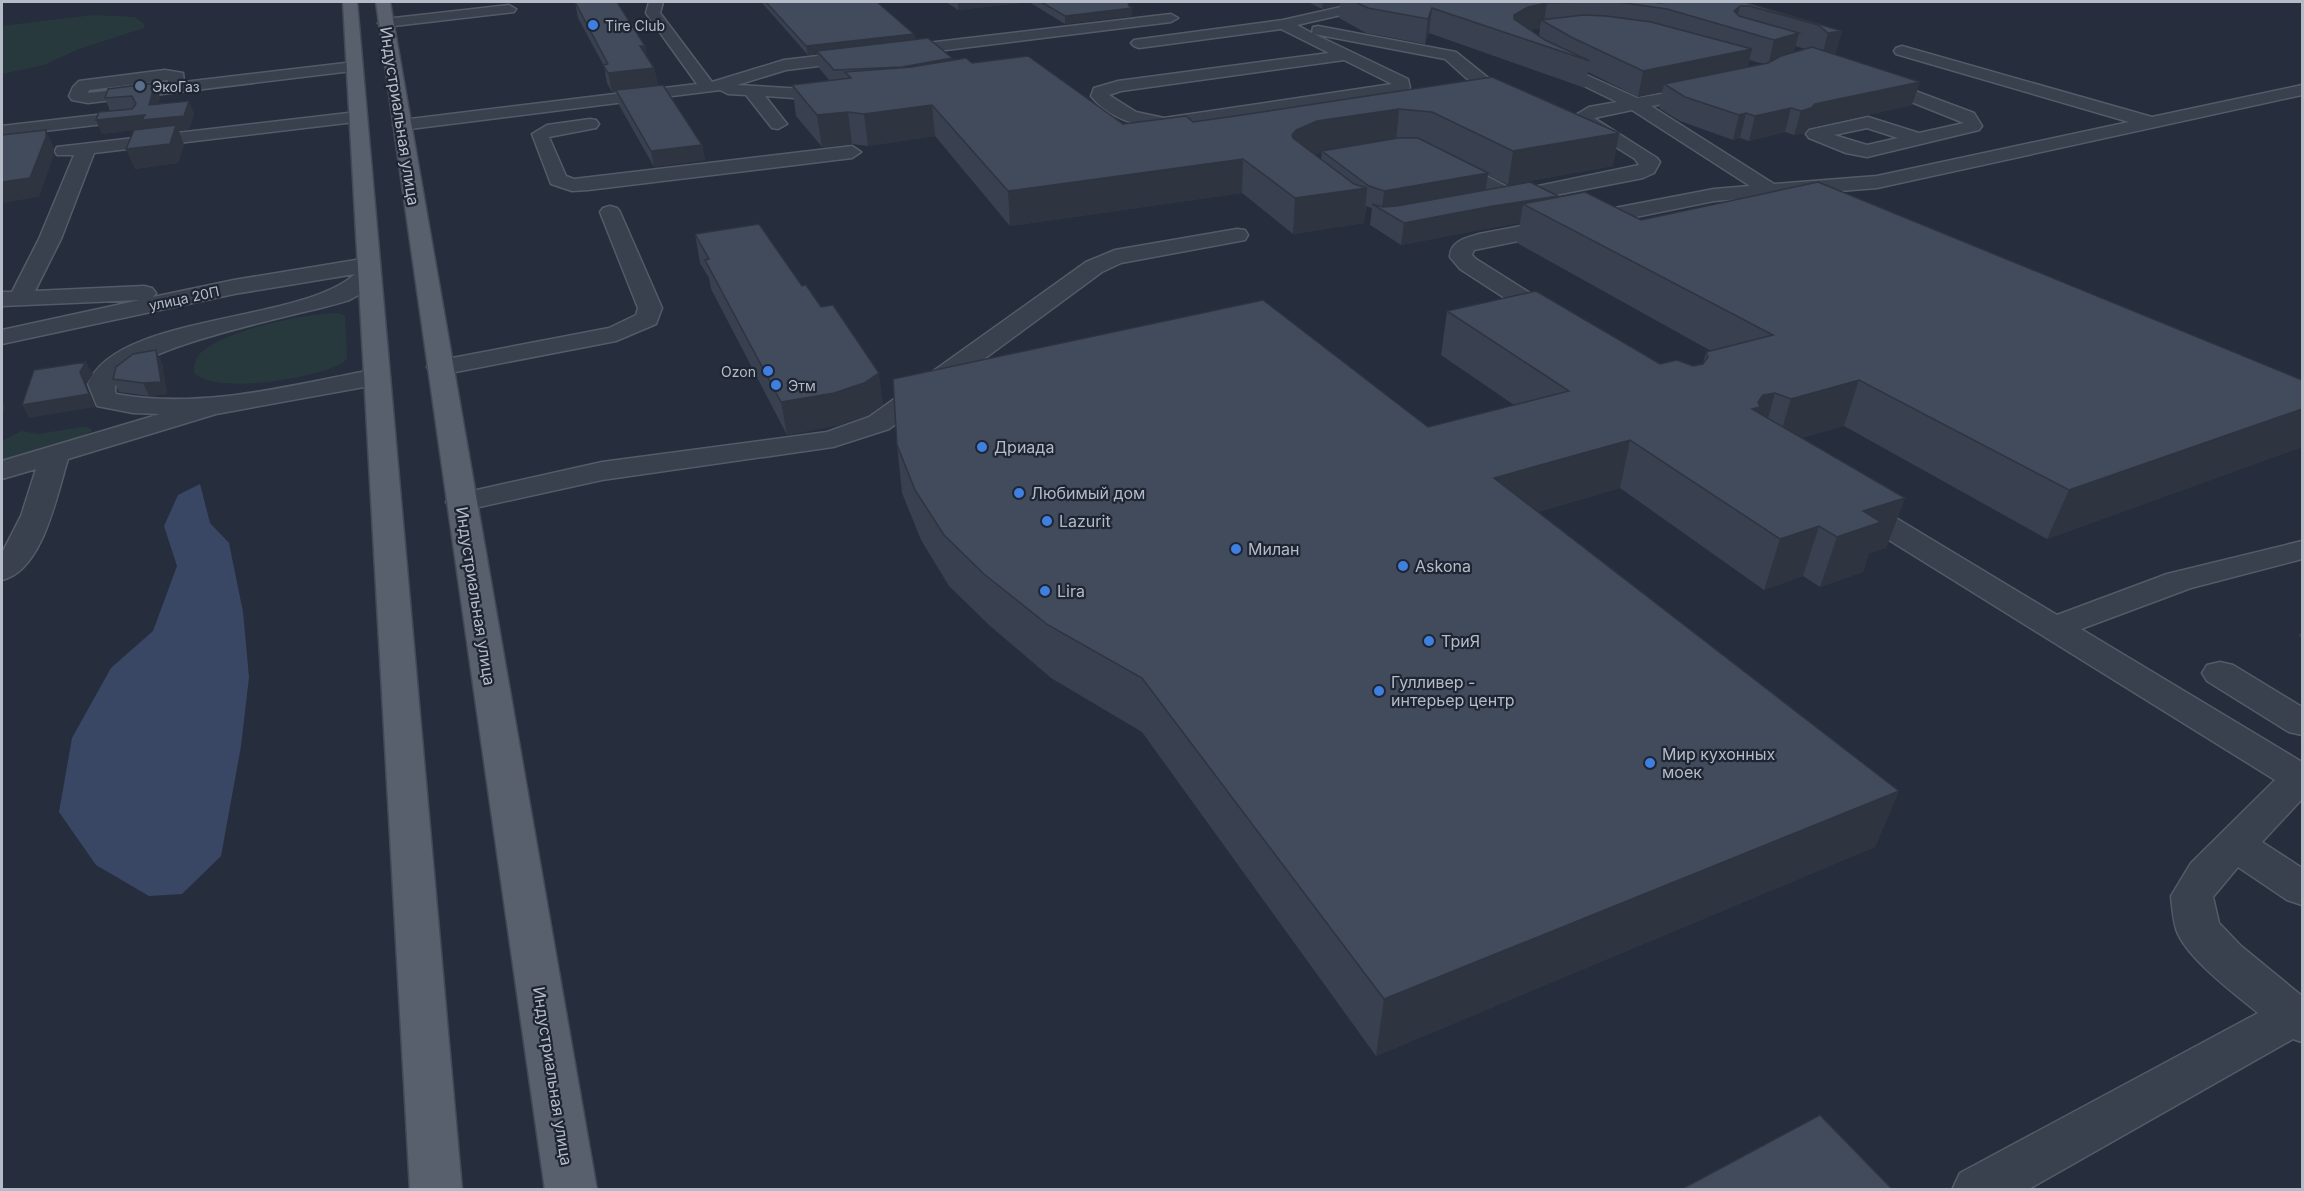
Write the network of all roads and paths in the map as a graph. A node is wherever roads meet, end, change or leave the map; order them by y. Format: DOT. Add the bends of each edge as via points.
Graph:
graph roads {
  1 [pos="350,2"];
  2 [pos="649,2"];
  3 [pos="656,2"];
  4 [pos="662,2"];
  5 [pos="1380,2"];
  6 [pos="1151,7"];
  7 [pos="509,9"];
  8 [pos="384,12"];
  9 [pos="1171,18"];
  10 [pos="1283,24"];
  11 [pos="959,25"];
  12 [pos="1203,35"];
  13 [pos="981,41"];
  14 [pos="1125,45"];
  15 [pos="1528,48"];
  16 [pos="1902,51"];
  17 [pos="997,53"];
  18 [pos="1347,55"];
  19 [pos="784,65"];
  20 [pos="1875,81"];
  21 [pos="704,82"];
  22 [pos="175,87"];
  23 [pos="1722,88"];
  24 [pos="1494,89"];
  25 [pos="751,90"];
  26 [pos="2302,90"];
  27 [pos="352,91"];
  28 [pos="810,95"];
  29 [pos="850,96"];
  30 [pos="597,101"];
  31 [pos="1637,105"];
  32 [pos="143,114"];
  33 [pos="2151,123"];
  34 [pos="778,124"];
  35 [pos="402,125"];
  36 [pos="2,131"];
  37 [pos="87,148"];
  38 [pos="64,151"];
  39 [pos="852,152"];
  40 [pos="1430,154"];
  41 [pos="1979,160"];
  42 [pos="1768,189"];
  43 [pos="1512,197"];
  44 [pos="1477,204"];
  45 [pos="610,212"];
  46 [pos="1237,235"];
  47 [pos="369,269"];
  48 [pos="189,297"];
  49 [pos="11,298"];
  50 [pos="1575,333"];
  51 [pos="2,337"];
  52 [pos="440,367"];
  53 [pos="377,378"];
  54 [pos="953,400"];
  55 [pos="909,402"];
  56 [pos="212,407"];
  57 [pos="55,454"];
  58 [pos="2,470"];
  59 [pos="1822,486"];
  60 [pos="461,502"];
  61 [pos="2302,550"];
  62 [pos="2,570"];
  63 [pos="2055,627"];
  64 [pos="2220,673"];
  65 [pos="2302,723"];
  66 [pos="2301,777"];
  67 [pos="2235,844"];
  68 [pos="2302,890"];
  69 [pos="2298,1019"];
  70 [pos="436,1190"];
  71 [pos="571,1190"];
  72 [pos="1978,1190"];
  1 -- 27 [label="main road"];
  2 -- 3 [label="street"];
  3 -- 4 [label="street"];
  3 -- 21 [label="street" via="653,12"];
  5 -- 10 [label="street"];
  6 -- 9 [label="street"];
  7 -- 8 [label="street"];
  8 -- 35 [label="main road, Индустриальная улица"];
  9 -- 12 [label="street"];
  9 -- 13 [label="street"];
  10 -- 12 [label="street"];
  10 -- 18 [label="street"];
  10 -- 24 [label="street" via="1443,53"];
  11 -- 13 [label="street"];
  12 -- 14 [label="street"];
  13 -- 17 [label="street"];
  13 -- 19 [label="street"];
  15 -- 31 [label="street" via="1555,66"];
  16 -- 33 [label="street"];
  18 -- 18 [label="street" via="1118,86 1105,89 1100,96 1130,118 1164,123 1402,88 1402,83"];
  19 -- 21 [label="street"];
  19 -- 28 [label="street"];
  20 -- 41 [label="street" via="1973,122 1964,129 1918,139"];
  21 -- 25 [label="street"];
  21 -- 30 [label="street"];
  22 -- 22 [label="street" via="88,98 78,96 85,85 165,75 177,76"];
  22 -- 27 [label="street"];
  23 -- 31 [label="street"];
  25 -- 28 [label="street"];
  25 -- 34 [label="street"];
  26 -- 33 [label="street"];
  27 -- 37 [label="street"];
  27 -- 47 [label="main road"];
  28 -- 29 [label="street"];
  30 -- 35 [label="street"];
  30 -- 39 [label="street" via="601,121 541,134 558,180 564,183 588,184"];
  31 -- 42 [label="street"];
  31 -- 43 [label="street" via="1583,116 1642,155 1650,162 1647,169"];
  32 -- 36 [label="street"];
  33 -- 41 [label="street"];
  35 -- 52 [label="main road, Индустриальная улица"];
  37 -- 38 [label="street"];
  37 -- 49 [label="street" via="50,239"];
  40 -- 43 [label="street"];
  41 -- 42 [label="street" via="1851,186"];
  42 -- 50 [label="street" via="1714,195 1479,241 1461,250 1461,257 1468,264"];
  43 -- 44 [label="street"];
  45 -- 52 [label="street" via="650,308 647,319 616,334"];
  46 -- 55 [label="street" via="1115,257 1094,267"];
  47 -- 48 [label="street, улица 20П"];
  47 -- 53 [label="main road"];
  47 -- 56 [label="street" via="353,288 322,301 230,323 142,351 113,367 101,380 100,390 106,400 133,405"];
  48 -- 49 [label="street" via="110,293"];
  48 -- 51 [label="street, улица 20П"];
  52 -- 60 [label="main road, Индустриальная улица"];
  53 -- 56 [label="street"];
  53 -- 70 [label="main road"];
  54 -- 55 [label="street" via="921,405"];
  55 -- 60 [label="street" via="879,423 833,439 602,471"];
  56 -- 57 [label="street"];
  57 -- 58 [label="street"];
  57 -- 62 [label="street" via="26,542"];
  59 -- 63 [label="street"];
  60 -- 71 [label="main road, Индустриальная улица"];
  61 -- 63 [label="street" via="2179,581"];
  63 -- 66 [label="street"];
  64 -- 65 [label="street"];
  66 -- 67 [label="street"];
  67 -- 68 [label="street"];
  67 -- 69 [label="street" via="2206,874 2192,896 2198,929 2225,959"];
  69 -- 72 [label="street"];
}
